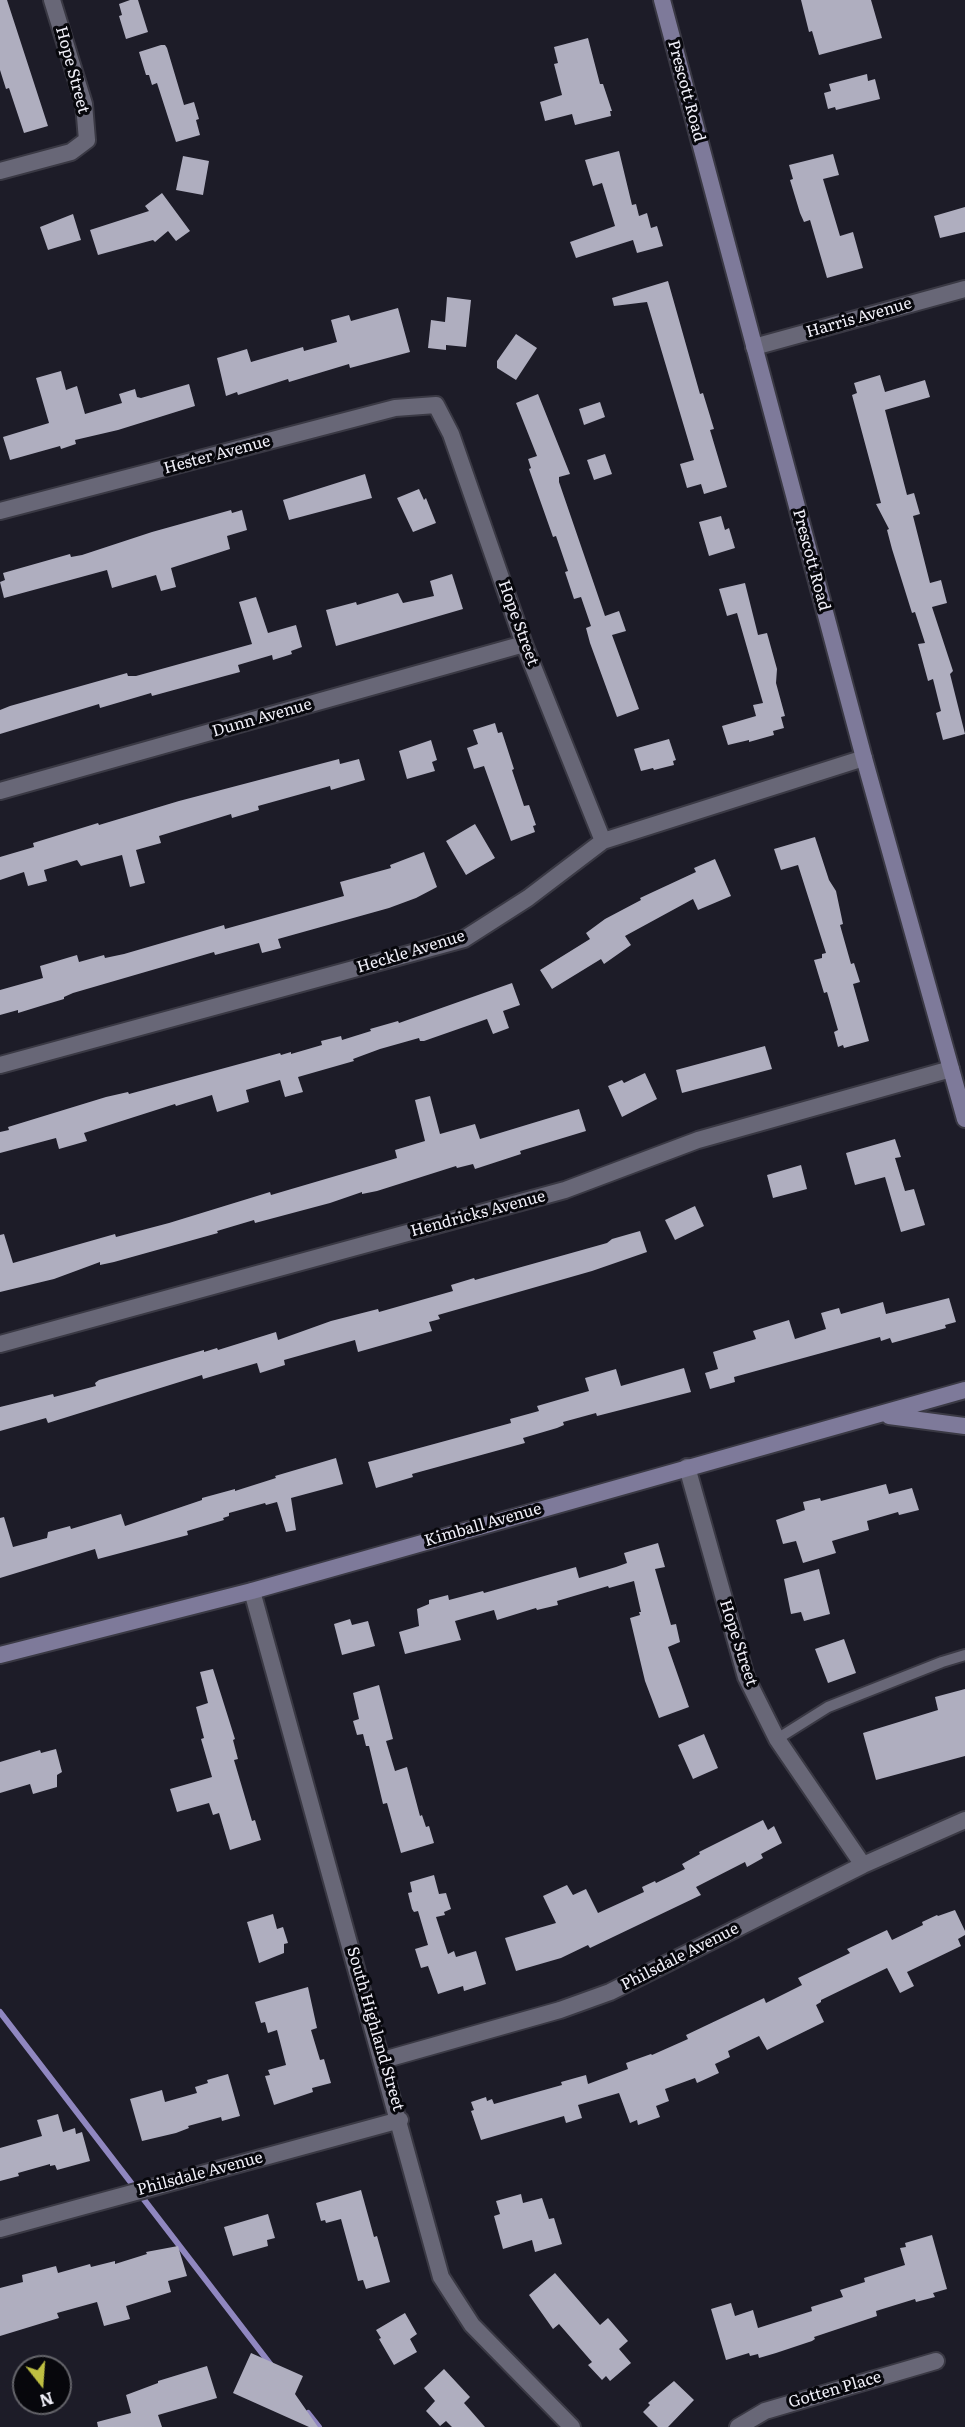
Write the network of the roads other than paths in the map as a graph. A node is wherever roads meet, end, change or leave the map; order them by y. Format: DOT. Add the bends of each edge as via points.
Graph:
graph roads {
  1 [pos="52,0"];
  2 [pos="662,0"];
  3 [pos="0,171"];
  4 [pos="965,289"];
  5 [pos="754,347"];
  6 [pos="436,405"];
  7 [pos="0,512"];
  8 [pos="524,644"];
  9 [pos="864,758"];
  10 [pos="0,791"];
  11 [pos="603,841"];
  12 [pos="0,1065"];
  13 [pos="951,1069"];
  14 [pos="965,1119"];
  15 [pos="0,1344"];
  16 [pos="965,1390"];
  17 [pos="882,1415"];
  18 [pos="965,1426"];
  19 [pos="687,1467"];
  20 [pos="252,1590"];
  21 [pos="0,1655"];
  22 [pos="965,1655"];
  23 [pos="777,1739"];
  24 [pos="965,1820"];
  25 [pos="863,1865"];
  26 [pos="383,2060"];
  27 [pos="400,2120"];
  28 [pos="0,2229"];
  29 [pos="936,2361"];
  30 [pos="572,2427"];
  31 [pos="738,2427"];
  1 -- 3 [label="street, Hope Street" via="84,104 87,140 71,152"];
  2 -- 5 [label="main road, Prescott Road"];
  4 -- 5 [label="street, Harris Avenue"];
  5 -- 9 [label="main road, Prescott Road"];
  6 -- 7 [label="street, Hester Avenue" via="395,408"];
  6 -- 8 [label="street, Hope Street" via="451,434"];
  8 -- 10 [label="street, Dunn Avenue"];
  8 -- 11 [label="street, Hope Street"];
  9 -- 11 [label="street, Heckle Avenue"];
  9 -- 13 [label="main road, Prescott Road"];
  11 -- 12 [label="street, Heckle Avenue" via="528,898 464,939"];
  13 -- 14 [label="main road, Prescott Road"];
  13 -- 15 [label="street, Hendricks Avenue" via="698,1140 565,1190"];
  16 -- 17 [label="main road, Kimball Avenue"];
  17 -- 18 [label="main road"];
  17 -- 19 [label="main road, Kimball Avenue"];
  19 -- 20 [label="main road, Kimball Avenue"];
  19 -- 23 [label="street, Hope Street" via="746,1677"];
  20 -- 21 [label="main road, Kimball Avenue"];
  20 -- 26 [label="street, South Highland Street"];
  22 -- 23 [label="lane" via="828,1707"];
  23 -- 25 [label="street, Hope Street"];
  24 -- 25 [label="street, Philsdale Avenue"];
  25 -- 26 [label="street, Philsdale Avenue" via="610,1992"];
  26 -- 27 [label="street, South Highland Street"];
  27 -- 28 [label="street, Philsdale Avenue"];
  27 -- 30 [label="street, South Highland Street" via="441,2277 472,2325"];
  29 -- 31 [label="street, Gotten Place" via="765,2411"];
}
